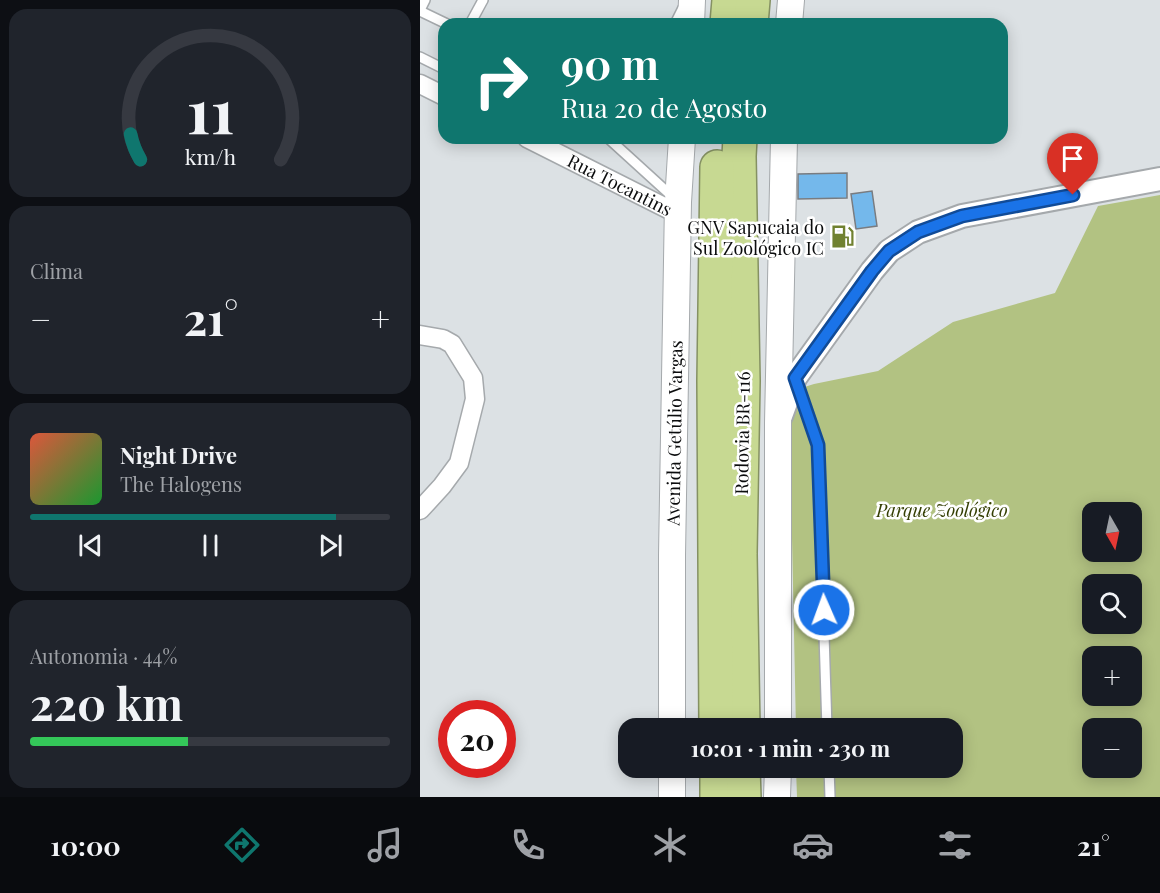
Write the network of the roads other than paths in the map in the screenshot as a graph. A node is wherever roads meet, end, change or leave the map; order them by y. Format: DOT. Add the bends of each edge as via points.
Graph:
graph roads {
  1 [pos="425,0"];
  2 [pos="483,0"];
  3 [pos="687,0"];
  4 [pos="692,0"];
  5 [pos="729,0"];
  6 [pos="753,0"];
  7 [pos="791,0"];
  8 [pos="420,11"];
  9 [pos="473,18"];
  10 [pos="678,18"];
  11 [pos="691,18"];
  12 [pos="728,18"];
  13 [pos="752,18"];
  14 [pos="790,18"];
  15 [pos="438,20"];
  16 [pos="420,57"];
  17 [pos="438,66"];
  18 [pos="420,84"];
  19 [pos="438,93"];
  20 [pos="540,144"];
  21 [pos="614,144"];
  22 [pos="682,144"];
  23 [pos="718,144"];
  24 [pos="740,144"];
  25 [pos="784,144"];
  26 [pos="1160,179"];
  27 [pos="678,208"];
  28 [pos="420,335"];
  29 [pos="781,350"];
  30 [pos="795,378"];
  31 [pos="778,423"];
  32 [pos="420,510"];
  33 [pos="672,718"];
  34 [pos="716,718"];
  35 [pos="743,718"];
  36 [pos="778,718"];
  37 [pos="827,718"];
  38 [pos="672,778"];
  39 [pos="717,778"];
  40 [pos="743,778"];
  41 [pos="778,778"];
  42 [pos="829,778"];
  43 [pos="672,797"];
  44 [pos="717,797"];
  45 [pos="744,797"];
  46 [pos="777,797"];
  47 [pos="830,797"];
  1 -- 8 [label="lane"];
  2 -- 9 [label="lane"];
  3 -- 10 [label="lane"];
  4 -- 11 [label="main road"];
  5 -- 12 [label="highway"];
  6 -- 13 [label="highway"];
  7 -- 14 [label="main road"];
  8 -- 15 [label="lane"];
  16 -- 17 [label="lane"];
  18 -- 19 [label="street"];
  20 -- 27 [label="street, Rua Tocantins"];
  21 -- 27 [label="lane"];
  22 -- 27 [label="main road, Avenida Getúlio Vargas"];
  23 -- 34 [label="highway, Rodovia BR-116" via="714,381"];
  24 -- 35 [label="highway, Rodovia BR-116"];
  25 -- 29 [label="main road"];
  26 -- 30 [label="street" via="962,216 918,232 889,251 872,271"];
  27 -- 33 [label="main road, Avenida Getúlio Vargas"];
  28 -- 32 [label="street" via="452,344 473,378 475,399 459,462"];
  29 -- 30 [label="street" via="786,371"];
  29 -- 31 [label="main road"];
  30 -- 31 [label="street"];
  30 -- 37 [label="lane" via="818,445"];
  31 -- 36 [label="main road"];
  38 -- 43 [label="main road"];
  39 -- 44 [label="highway"];
  40 -- 45 [label="highway"];
  41 -- 46 [label="main road"];
  42 -- 47 [label="lane"];
}
